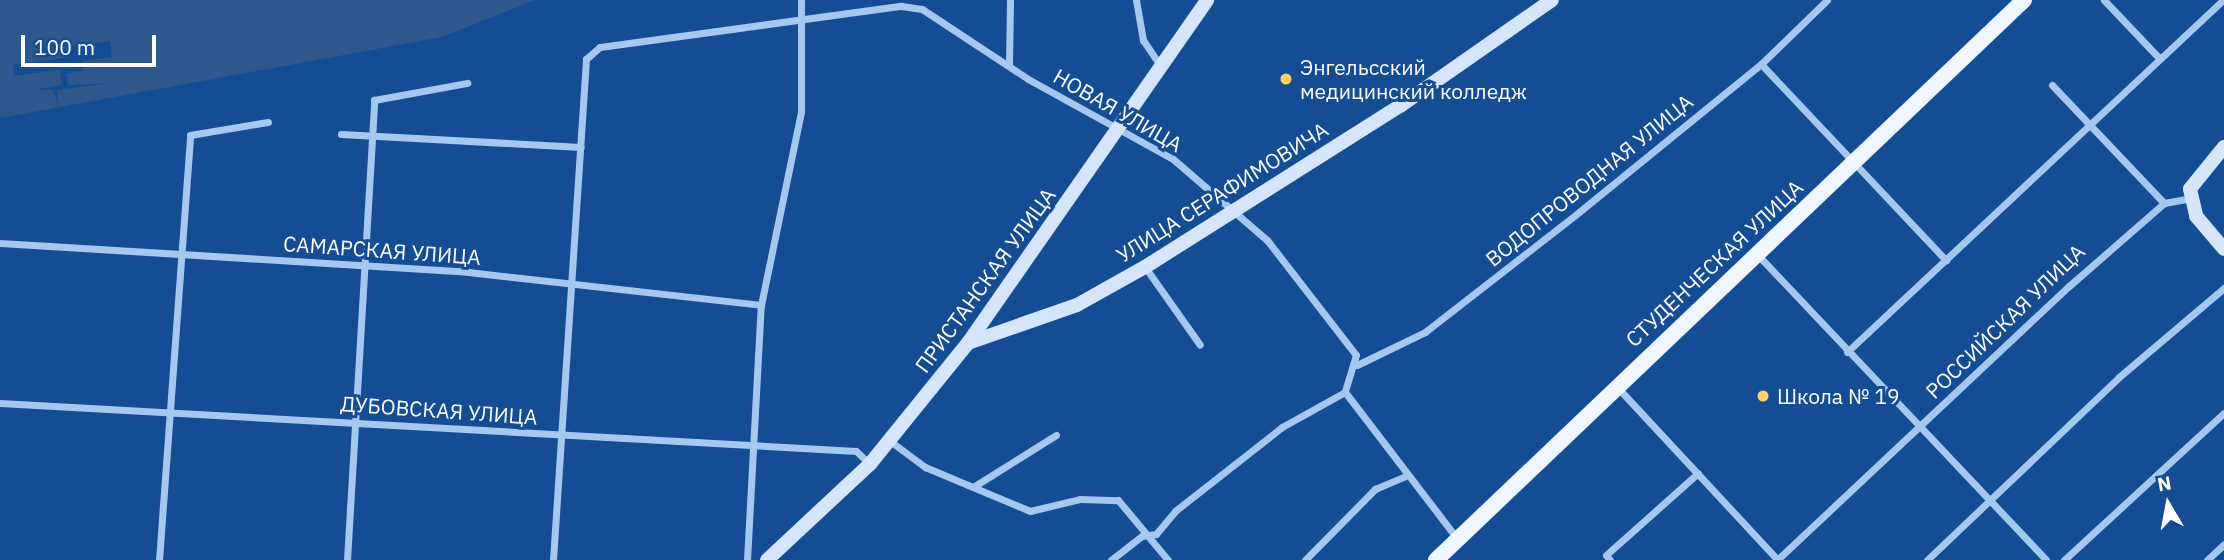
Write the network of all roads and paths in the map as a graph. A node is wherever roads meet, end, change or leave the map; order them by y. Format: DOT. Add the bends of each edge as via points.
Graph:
graph roads {
  1 [pos="801,0"];
  2 [pos="922,0"];
  3 [pos="1010,0"];
  4 [pos="1136,0"];
  5 [pos="1207,0"];
  6 [pos="1552,0"];
  7 [pos="1827,0"];
  8 [pos="2024,0"];
  9 [pos="2104,0"];
  10 [pos="2223,0"];
  11 [pos="922,9"];
  12 [pos="800,16"];
  13 [pos="2160,60"];
  14 [pos="1761,64"];
  15 [pos="1009,65"];
  16 [pos="1161,66"];
  17 [pos="467,83"];
  18 [pos="2052,85"];
  19 [pos="268,122"];
  20 [pos="2090,125"];
  21 [pos="1122,127"];
  22 [pos="341,134"];
  23 [pos="371,137"];
  24 [pos="582,147"];
  25 [pos="2224,147"];
  26 [pos="1852,161"];
  27 [pos="2191,198"];
  28 [pos="2165,203"];
  29 [pos="1235,210"];
  30 [pos="0,243"];
  31 [pos="2224,249"];
  32 [pos="1756,253"];
  33 [pos="184,254"];
  34 [pos="1946,260"];
  35 [pos="363,265"];
  36 [pos="1145,267"];
  37 [pos="572,283"];
  38 [pos="2224,288"];
  39 [pos="761,305"];
  40 [pos="968,343"];
  41 [pos="1200,345"];
  42 [pos="1847,352"];
  43 [pos="1357,365"];
  44 [pos="1615,385"];
  45 [pos="1345,392"];
  46 [pos="0,403"];
  47 [pos="170,413"];
  48 [pos="2224,413"];
  49 [pos="358,422"];
  50 [pos="1920,431"];
  51 [pos="565,435"];
  52 [pos="1056,435"];
  53 [pos="890,441"];
  54 [pos="751,446"];
  55 [pos="870,464"];
  56 [pos="1698,473"];
  57 [pos="1405,476"];
  58 [pos="973,487"];
  59 [pos="1988,503"];
  60 [pos="1142,536"];
  61 [pos="1456,537"];
  62 [pos="2224,544"];
  63 [pos="159,560"];
  64 [pos="347,560"];
  65 [pos="553,560"];
  66 [pos="747,560"];
  67 [pos="768,560"];
  68 [pos="1111,560"];
  69 [pos="1168,560"];
  70 [pos="1305,560"];
  71 [pos="1436,560"];
  72 [pos="1611,560"];
  73 [pos="1778,560"];
  74 [pos="1927,560"];
  75 [pos="2046,560"];
  76 [pos="2064,560"];
  77 [pos="2207,560"];
  1 -- 12 [label="street"];
  2 -- 11 [label="street"];
  3 -- 15 [label="street"];
  4 -- 16 [label="street" via="1143,40"];
  5 -- 16 [label="street, ПРИСТАНСКАЯ УЛИЦА"];
  6 -- 29 [label="street, УЛИЦА СЕРАФИМОВИЧА"];
  7 -- 14 [label="street, ВОДОПРОВОДНАЯ УЛИЦА"];
  8 -- 26 [label="main road, СТУДЕНЧЕСКАЯ УЛИЦА"];
  9 -- 13 [label="street"];
  10 -- 13 [label="street"];
  11 -- 12 [label="street"];
  11 -- 15 [label="street, НОВАЯ УЛИЦА"];
  12 -- 24 [label="street" via="600,47 586,59"];
  12 -- 39 [label="street" via="801,112"];
  13 -- 20 [label="street"];
  14 -- 26 [label="street"];
  14 -- 43 [label="street, ВОДОПРОВОДНАЯ УЛИЦА" via="1424,332"];
  15 -- 21 [label="street, НОВАЯ УЛИЦА"];
  16 -- 21 [label="street, ПРИСТАНСКАЯ УЛИЦА"];
  17 -- 23 [label="street" via="374,100"];
  18 -- 20 [label="street"];
  19 -- 33 [label="street" via="190,135"];
  20 -- 28 [label="street"];
  20 -- 34 [label="street"];
  21 -- 29 [label="street, НОВАЯ УЛИЦА"];
  21 -- 40 [label="street, ПРИСТАНСКАЯ УЛИЦА"];
  22 -- 23 [label="street"];
  23 -- 24 [label="street"];
  23 -- 35 [label="street"];
  24 -- 37 [label="street"];
  25 -- 27 [label="street" via="2193,181"];
  26 -- 32 [label="main road, СТУДЕНЧЕСКАЯ УЛИЦА"];
  26 -- 34 [label="street"];
  27 -- 28 [label="street, РОССИЙСКАЯ УЛИЦА"];
  27 -- 31 [label="street" via="2196,216"];
  28 -- 50 [label="street, РОССИЙСКАЯ УЛИЦА" via="2069,286"];
  29 -- 36 [label="street, УЛИЦА СЕРАФИМОВИЧА"];
  29 -- 43 [label="street, НОВАЯ УЛИЦА" via="1314,295"];
  30 -- 33 [label="street, САМАРСКАЯ УЛИЦА"];
  32 -- 42 [label="street"];
  32 -- 44 [label="main road, СТУДЕНЧЕСКАЯ УЛИЦА"];
  33 -- 35 [label="street, САМАРСКАЯ УЛИЦА"];
  33 -- 47 [label="street"];
  34 -- 42 [label="street"];
  35 -- 37 [label="street, САМАРСКАЯ УЛИЦА"];
  35 -- 49 [label="street"];
  36 -- 40 [label="street, УЛИЦА СЕРАФИМОВИЧА" via="1077,305"];
  36 -- 41 [label="street"];
  37 -- 39 [label="street, САМАРСКАЯ УЛИЦА"];
  37 -- 51 [label="street"];
  38 -- 59 [label="street" via="2119,377"];
  39 -- 54 [label="street"];
  40 -- 53 [label="street, ПРИСТАНСКАЯ УЛИЦА"];
  42 -- 50 [label="street"];
  43 -- 45 [label="street"];
  44 -- 56 [label="street"];
  44 -- 61 [label="main road, СТУДЕНЧЕСКАЯ УЛИЦА"];
  45 -- 57 [label="street"];
  45 -- 60 [label="street" via="1282,427 1175,511 1156,534"];
  46 -- 47 [label="street, ДУБОВСКАЯ УЛИЦА"];
  47 -- 49 [label="street, ДУБОВСКАЯ УЛИЦА"];
  47 -- 63 [label="street"];
  48 -- 76 [label="street"];
  49 -- 51 [label="street, ДУБОВСКАЯ УЛИЦА"];
  49 -- 64 [label="street"];
  50 -- 59 [label="street"];
  50 -- 73 [label="street, РОССИЙСКАЯ УЛИЦА"];
  51 -- 54 [label="street, ДУБОВСКАЯ УЛИЦА"];
  51 -- 65 [label="street"];
  52 -- 58 [label="street"];
  53 -- 55 [label="street, ПРИСТАНСКАЯ УЛИЦА"];
  53 -- 58 [label="street" via="925,467"];
  54 -- 55 [label="street, ДУБОВСКАЯ УЛИЦА" via="856,451"];
  54 -- 66 [label="street"];
  55 -- 67 [label="street, ПРИСТАНСКАЯ УЛИЦА"];
  56 -- 72 [label="street" via="1606,555"];
  56 -- 73 [label="street"];
  57 -- 61 [label="street"];
  57 -- 70 [label="street" via="1375,489"];
  58 -- 60 [label="street" via="1030,511 1080,499 1118,500 1129,506"];
  59 -- 74 [label="street"];
  59 -- 75 [label="street"];
  60 -- 68 [label="street"];
  60 -- 69 [label="street"];
  61 -- 71 [label="main road, СТУДЕНЧЕСКАЯ УЛИЦА"];
  62 -- 77 [label="street"];
}
